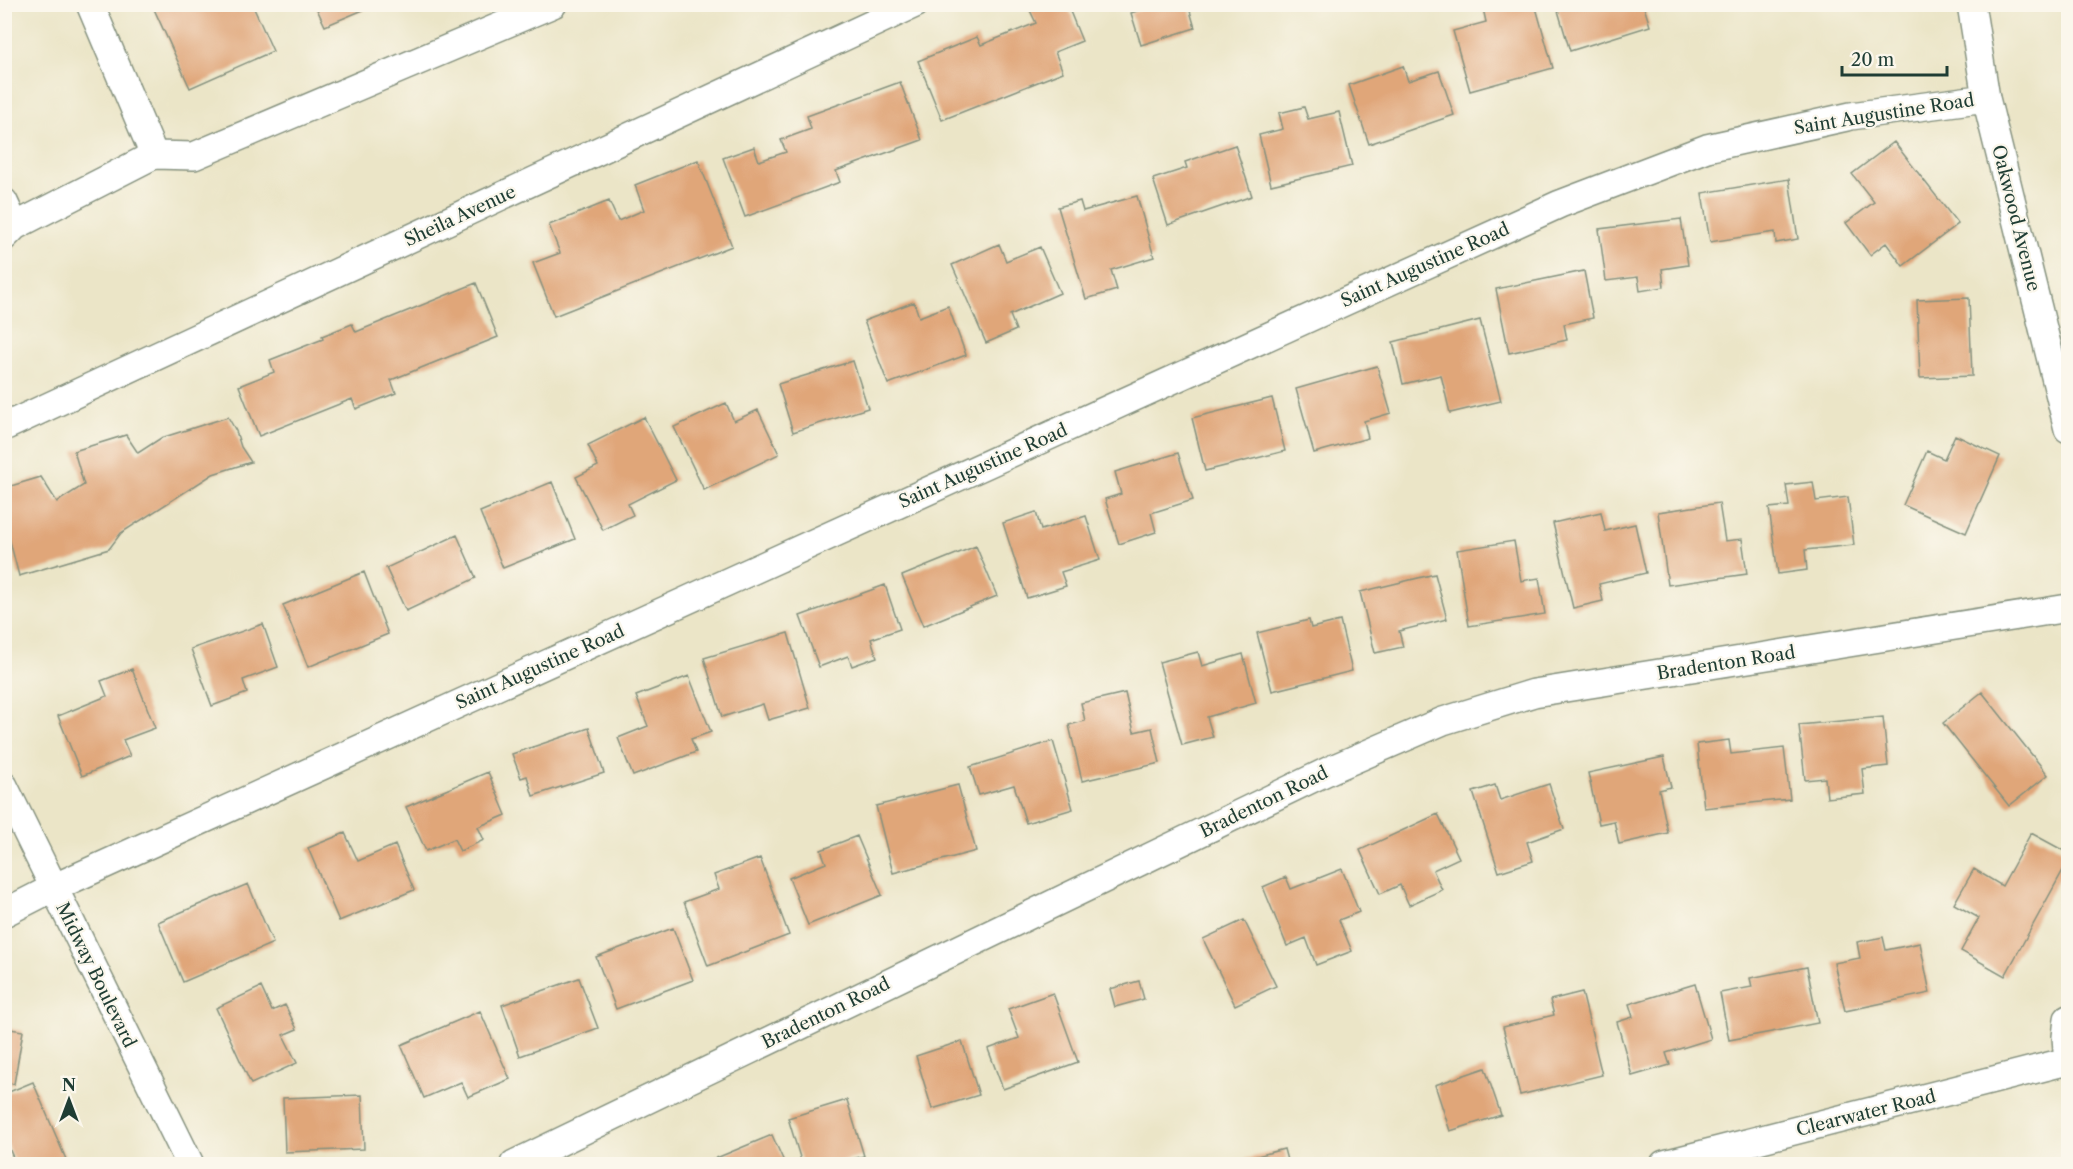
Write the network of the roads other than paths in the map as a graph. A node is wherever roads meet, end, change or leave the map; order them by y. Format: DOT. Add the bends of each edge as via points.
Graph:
graph roads {
  1 [pos="90,4"];
  2 [pos="553,4"];
  3 [pos="915,4"];
  4 [pos="1971,4"];
  5 [pos="1986,98"];
  6 [pos="154,155"];
  7 [pos="8,222"];
  8 [pos="4,427"];
  9 [pos="2068,429"];
  10 [pos="2068,608"];
  11 [pos="4,786"];
  12 [pos="53,888"];
  13 [pos="4,913"];
  14 [pos="2068,1019"];
  15 [pos="2068,1062"];
  16 [pos="189,1164"];
  17 [pos="514,1164"];
  18 [pos="1664,1164"];
  1 -- 6 [label="street"];
  2 -- 6 [label="street" via="195,156"];
  3 -- 8 [label="street, Sheila Avenue"];
  4 -- 5 [label="street, Oakwood Avenue"];
  5 -- 9 [label="street, Oakwood Avenue"];
  5 -- 12 [label="street, Saint Augustine Road" via="1851,116 1707,148 1560,204"];
  6 -- 7 [label="street"];
  10 -- 17 [label="street, Bradenton Road" via="1534,693 1443,721 1332,769"];
  11 -- 12 [label="street, Midway Boulevard"];
  12 -- 13 [label="street, Saint Augustine Road"];
  12 -- 16 [label="street, Midway Boulevard"];
  14 -- 15 [label="street"];
  15 -- 18 [label="street, Clearwater Road"];
}
